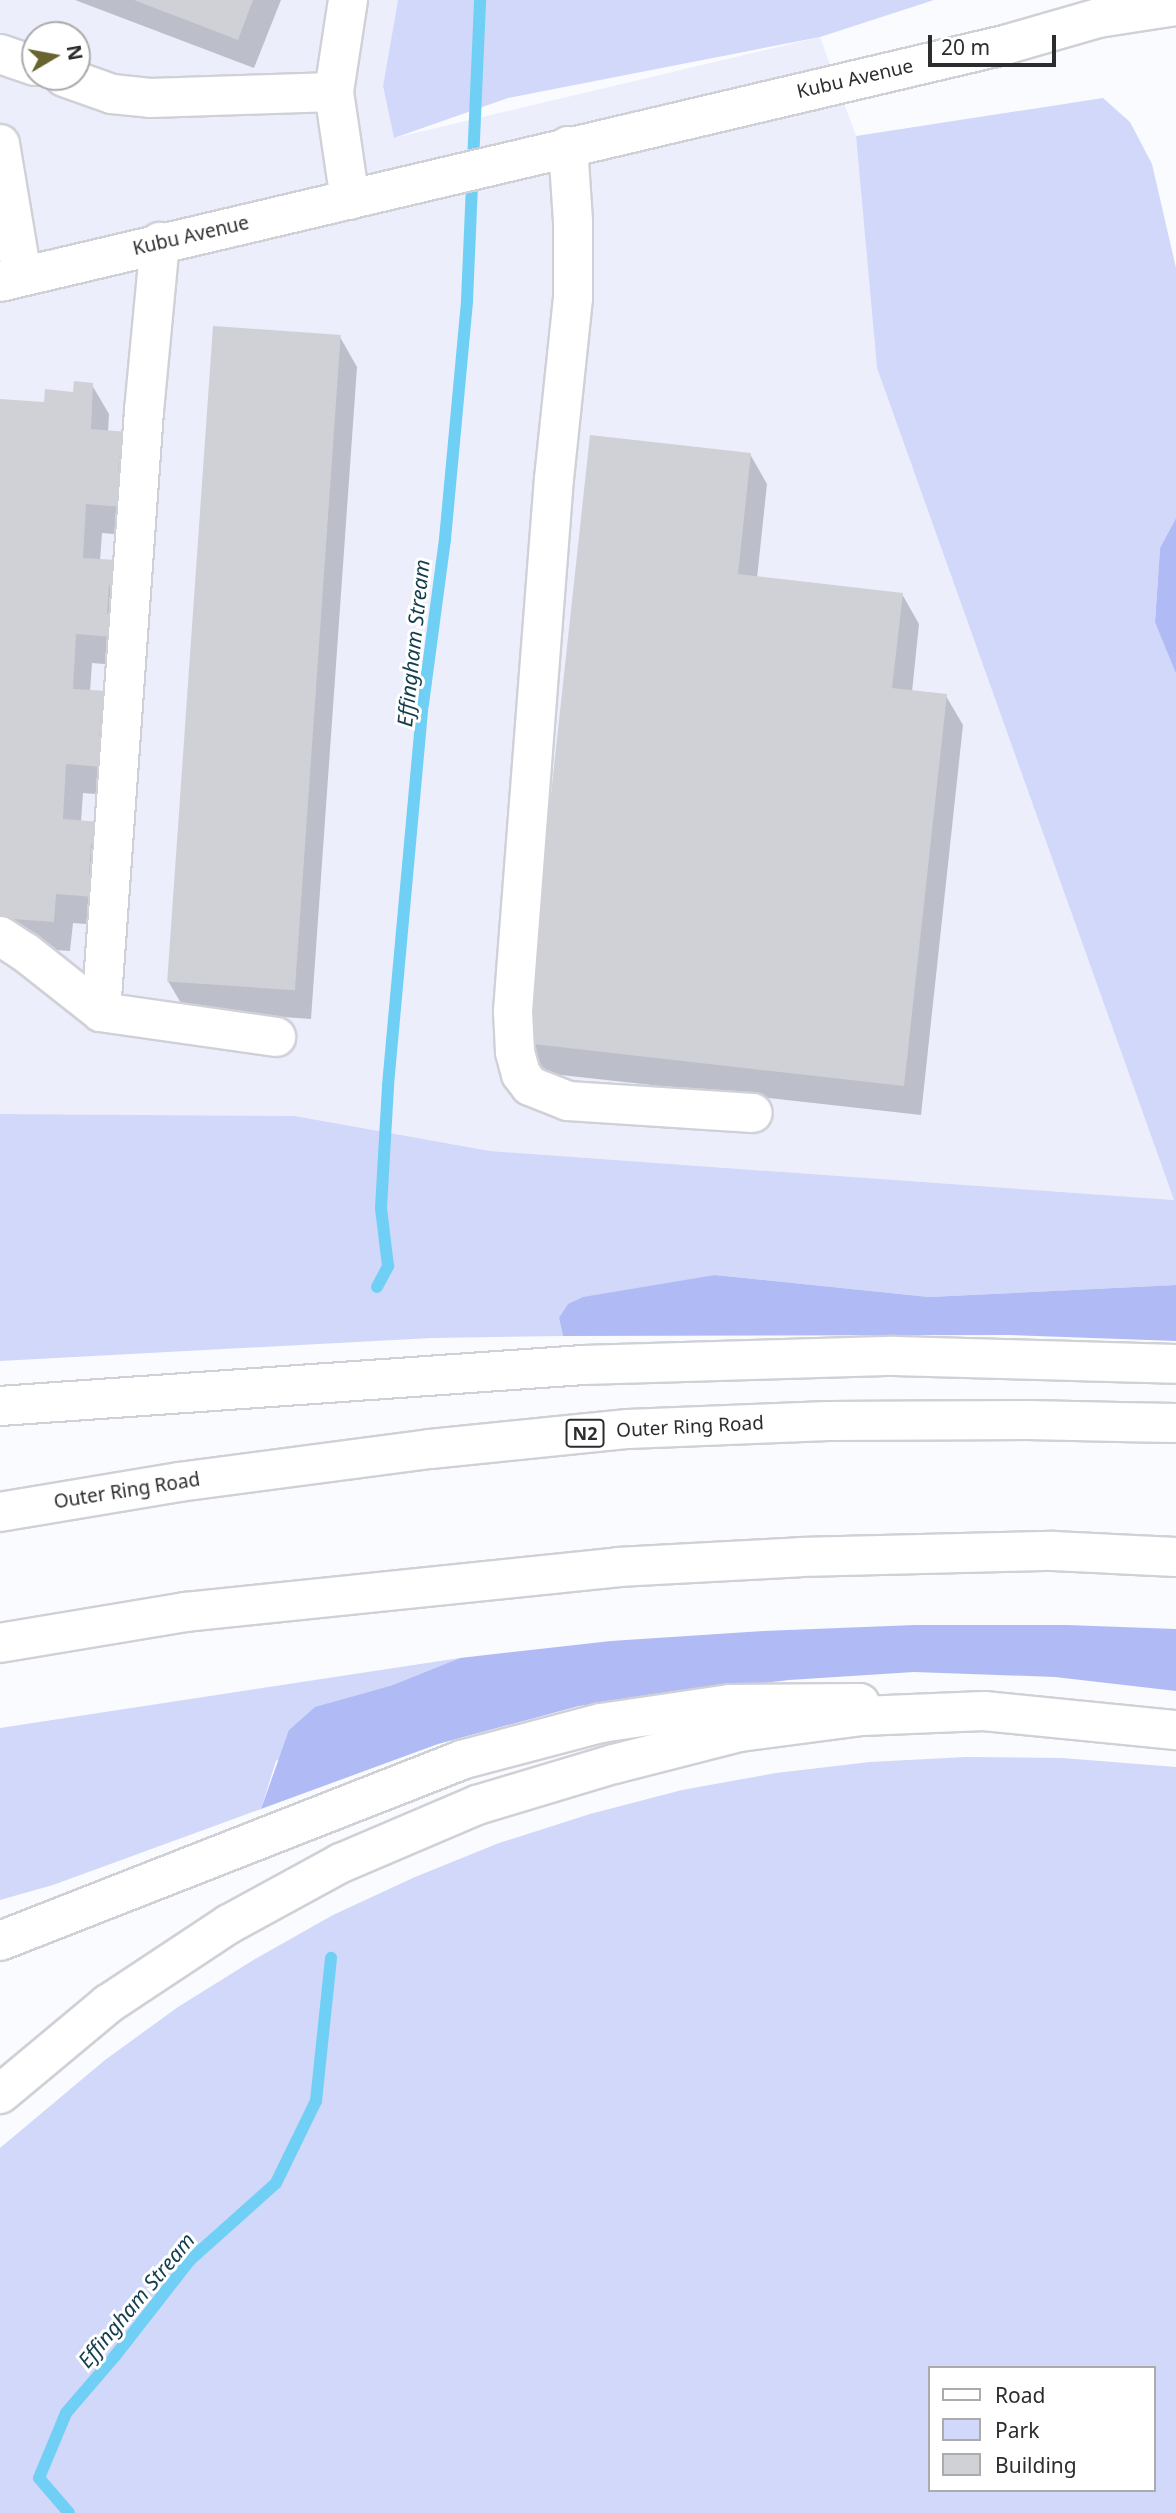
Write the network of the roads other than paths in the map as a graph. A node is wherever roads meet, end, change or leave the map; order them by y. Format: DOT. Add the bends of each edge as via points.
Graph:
graph roads {
  1 [pos="348,0"];
  2 [pos="1176,6"];
  3 [pos="0,54"];
  4 [pos="21,61"];
  5 [pos="91,87"];
  6 [pos="334,92"];
  7 [pos="0,144"];
  8 [pos="551,150"];
  9 [pos="366,196"];
  10 [pos="160,242"];
  11 [pos="11,279"];
  12 [pos="0,936"];
  13 [pos="101,1012"];
  14 [pos="276,1037"];
  15 [pos="753,1113"];
  16 [pos="1176,1364"];
  17 [pos="0,1406"];
  18 [pos="1176,1423"];
  19 [pos="0,1512"];
  20 [pos="1176,1557"];
  21 [pos="0,1643"];
  22 [pos="984,1711"];
  23 [pos="1176,1730"];
  24 [pos="0,1941"];
  25 [pos="0,2094"];
  1 -- 6 [label="main road"];
  2 -- 8 [label="main road, Kubu Avenue" via="1098,18 1008,44"];
  3 -- 4 [label="main road"];
  5 -- 6 [label="main road" via="150,98"];
  6 -- 9 [label="main road"];
  7 -- 11 [label="main road"];
  8 -- 9 [label="main road, Kubu Avenue"];
  8 -- 15 [label="main road" via="573,222 573,299 552,505 513,1011 515,1052 530,1086 568,1101"];
  9 -- 10 [label="main road, Kubu Avenue"];
  10 -- 11 [label="main road, Kubu Avenue"];
  10 -- 13 [label="main road"];
  12 -- 13 [label="main road"];
  13 -- 14 [label="main road"];
  16 -- 17 [label="main road" via="894,1356 583,1364"];
  18 -- 19 [label="main road, Outer Ring Road / N2" via="828,1421 628,1429 192,1480"];
  20 -- 21 [label="main road" via="1053,1551 618,1567 186,1612"];
  22 -- 23 [label="main road"];
  22 -- 24 [label="main road" via="858,1703 730,1704 601,1723 461,1760"];
  22 -- 25 [label="main road" via="862,1716 740,1732 477,1805 341,1863 229,1924 108,2004"];
}
